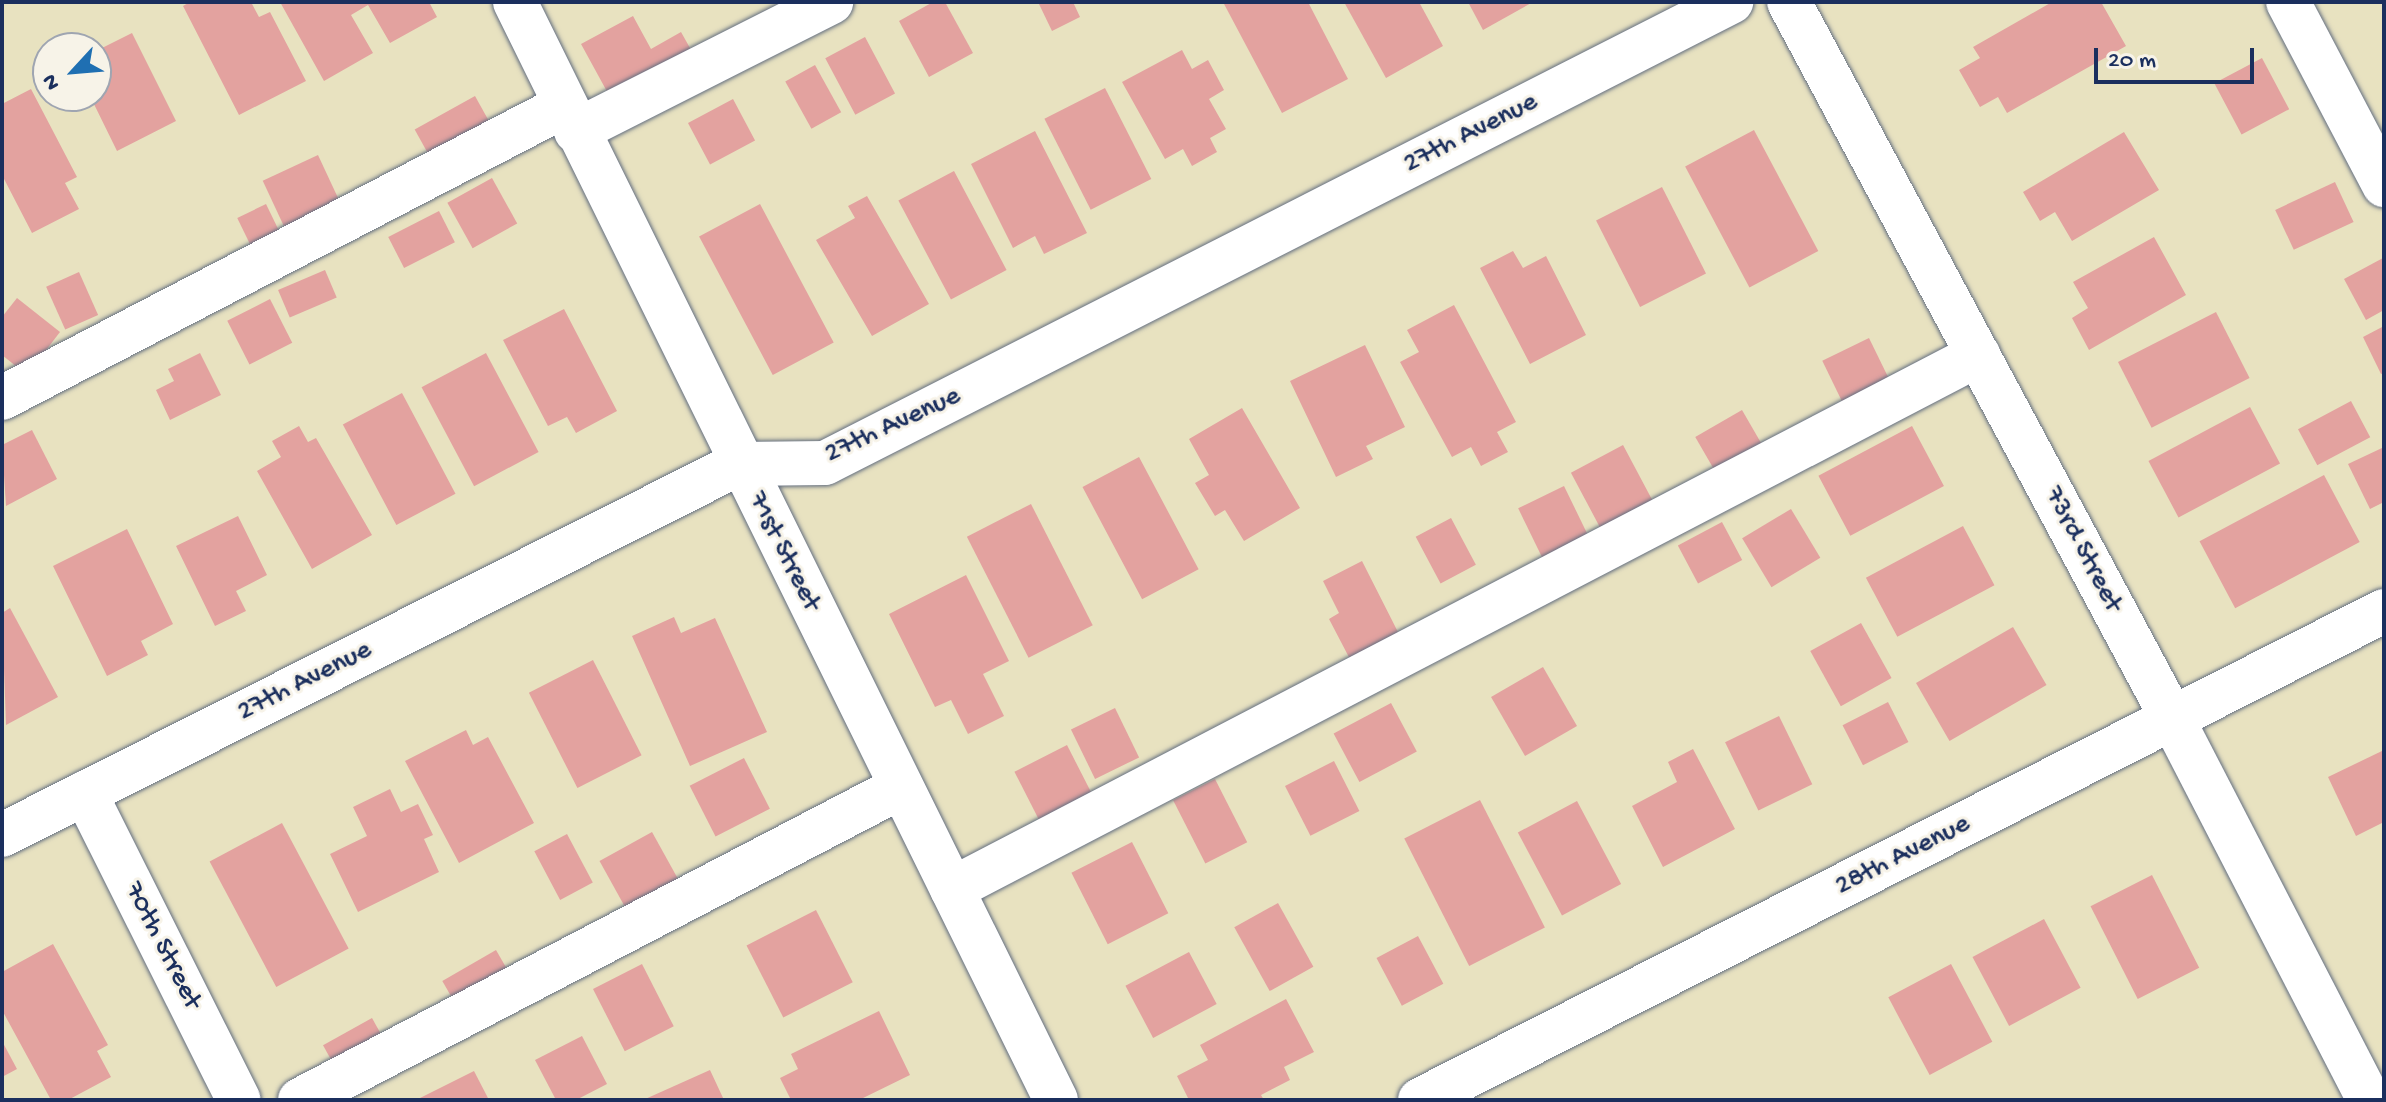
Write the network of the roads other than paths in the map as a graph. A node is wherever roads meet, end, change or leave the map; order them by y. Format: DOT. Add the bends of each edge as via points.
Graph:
graph roads {
  1 [pos="515,2"];
  2 [pos="831,2"];
  3 [pos="1731,2"];
  4 [pos="1789,2"];
  5 [pos="2288,2"];
  6 [pos="570,118"];
  7 [pos="2384,185"];
  8 [pos="1978,355"];
  9 [pos="2,398"];
  10 [pos="738,464"];
  11 [pos="2384,611"];
  12 [pos="2173,720"];
  13 [pos="901,787"];
  14 [pos="85,793"];
  15 [pos="2,835"];
  16 [pos="952,889"];
  17 [pos="239,1100"];
  18 [pos="300,1100"];
  19 [pos="1056,1100"];
  20 [pos="1420,1100"];
  21 [pos="2369,1100"];
  1 -- 6 [label="street, 71st Street"];
  2 -- 6 [label="street"];
  3 -- 10 [label="street, 27th Avenue" via="825,463"];
  4 -- 8 [label="street, 73rd Street"];
  5 -- 7 [label="street"];
  6 -- 9 [label="street"];
  6 -- 10 [label="street, 71st Street"];
  8 -- 12 [label="street, 73rd Street"];
  8 -- 16 [label="street"];
  10 -- 13 [label="street, 71st Street"];
  10 -- 14 [label="street, 27th Avenue"];
  11 -- 12 [label="street, 28th Avenue"];
  12 -- 20 [label="street, 28th Avenue"];
  12 -- 21 [label="street, 73rd Street"];
  13 -- 16 [label="street, 71st Street"];
  13 -- 18 [label="street"];
  14 -- 15 [label="street, 27th Avenue"];
  14 -- 17 [label="street, 70th Street"];
  16 -- 19 [label="street, 71st Street"];
}
